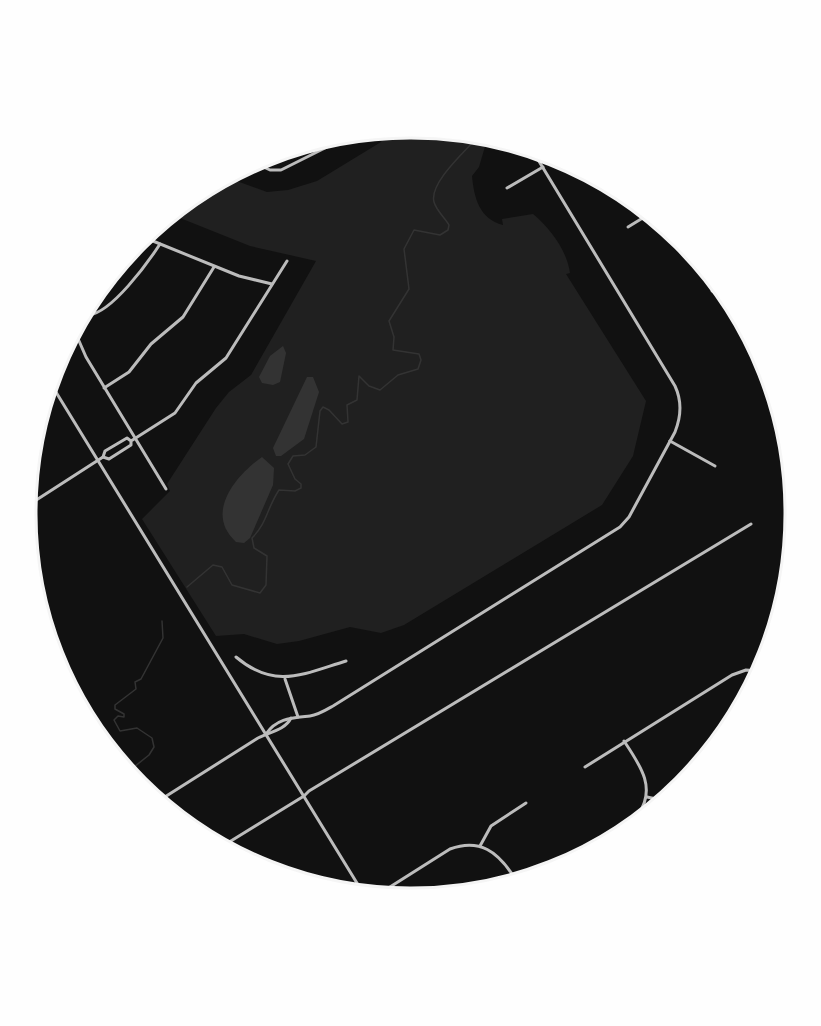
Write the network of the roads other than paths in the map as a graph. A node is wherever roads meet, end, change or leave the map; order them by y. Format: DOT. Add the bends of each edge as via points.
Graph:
graph roads {
  1 [pos="323,149"];
  2 [pos="539,161"];
  3 [pos="543,167"];
  4 [pos="265,168"];
  5 [pos="507,188"];
  6 [pos="641,219"];
  7 [pos="628,227"];
  8 [pos="153,241"];
  9 [pos="160,244"];
  10 [pos="286,261"];
  11 [pos="214,267"];
  12 [pos="272,284"];
  13 [pos="94,314"];
  14 [pos="78,342"];
  15 [pos="104,388"];
  16 [pos="56,392"];
  17 [pos="133,440"];
  18 [pos="670,441"];
  19 [pos="103,457"];
  20 [pos="98,460"];
  21 [pos="715,466"];
  22 [pos="165,489"];
  23 [pos="37,500"];
  24 [pos="751,524"];
  25 [pos="236,657"];
  26 [pos="346,661"];
  27 [pos="750,670"];
  28 [pos="285,679"];
  29 [pos="298,717"];
  30 [pos="266,734"];
  31 [pos="624,741"];
  32 [pos="585,767"];
  33 [pos="166,796"];
  34 [pos="304,796"];
  35 [pos="647,797"];
  36 [pos="653,798"];
  37 [pos="526,803"];
  38 [pos="642,807"];
  39 [pos="231,841"];
  40 [pos="480,846"];
  41 [pos="511,874"];
  42 [pos="357,883"];
  43 [pos="390,887"];
  1 -- 4 [label="street" via="281,170"];
  2 -- 3 [label="street"];
  3 -- 5 [label="street"];
  3 -- 18 [label="street" via="677,391 679,422"];
  6 -- 7 [label="street"];
  8 -- 9 [label="street"];
  9 -- 11 [label="street"];
  9 -- 13 [label="street" via="138,277"];
  10 -- 12 [label="street"];
  11 -- 12 [label="street"];
  11 -- 15 [label="street" via="183,317 151,344 129,372"];
  12 -- 17 [label="street" via="226,358 196,383 175,412"];
  14 -- 15 [label="street"];
  15 -- 17 [label="street"];
  16 -- 20 [label="street"];
  17 -- 19 [label="street" via="109,459"];
  17 -- 19 [label="street" via="127,438 105,451"];
  17 -- 22 [label="street"];
  18 -- 21 [label="street"];
  18 -- 29 [label="street" via="620,528 333,706 312,716"];
  19 -- 20 [label="street"];
  20 -- 23 [label="street"];
  20 -- 30 [label="street"];
  24 -- 34 [label="street"];
  25 -- 28 [label="street" via="250,669"];
  26 -- 28 [label="street"];
  27 -- 31 [label="street" via="732,675"];
  28 -- 29 [label="street"];
  29 -- 30 [label="street"];
  30 -- 33 [label="street"];
  30 -- 34 [label="street"];
  31 -- 32 [label="street"];
  31 -- 35 [label="street" via="645,776"];
  34 -- 39 [label="street"];
  34 -- 42 [label="street"];
  35 -- 36 [label="street"];
  35 -- 38 [label="street"];
  37 -- 40 [label="street" via="491,826"];
  40 -- 41 [label="street" via="493,850"];
  40 -- 43 [label="street" via="450,849"];
}
